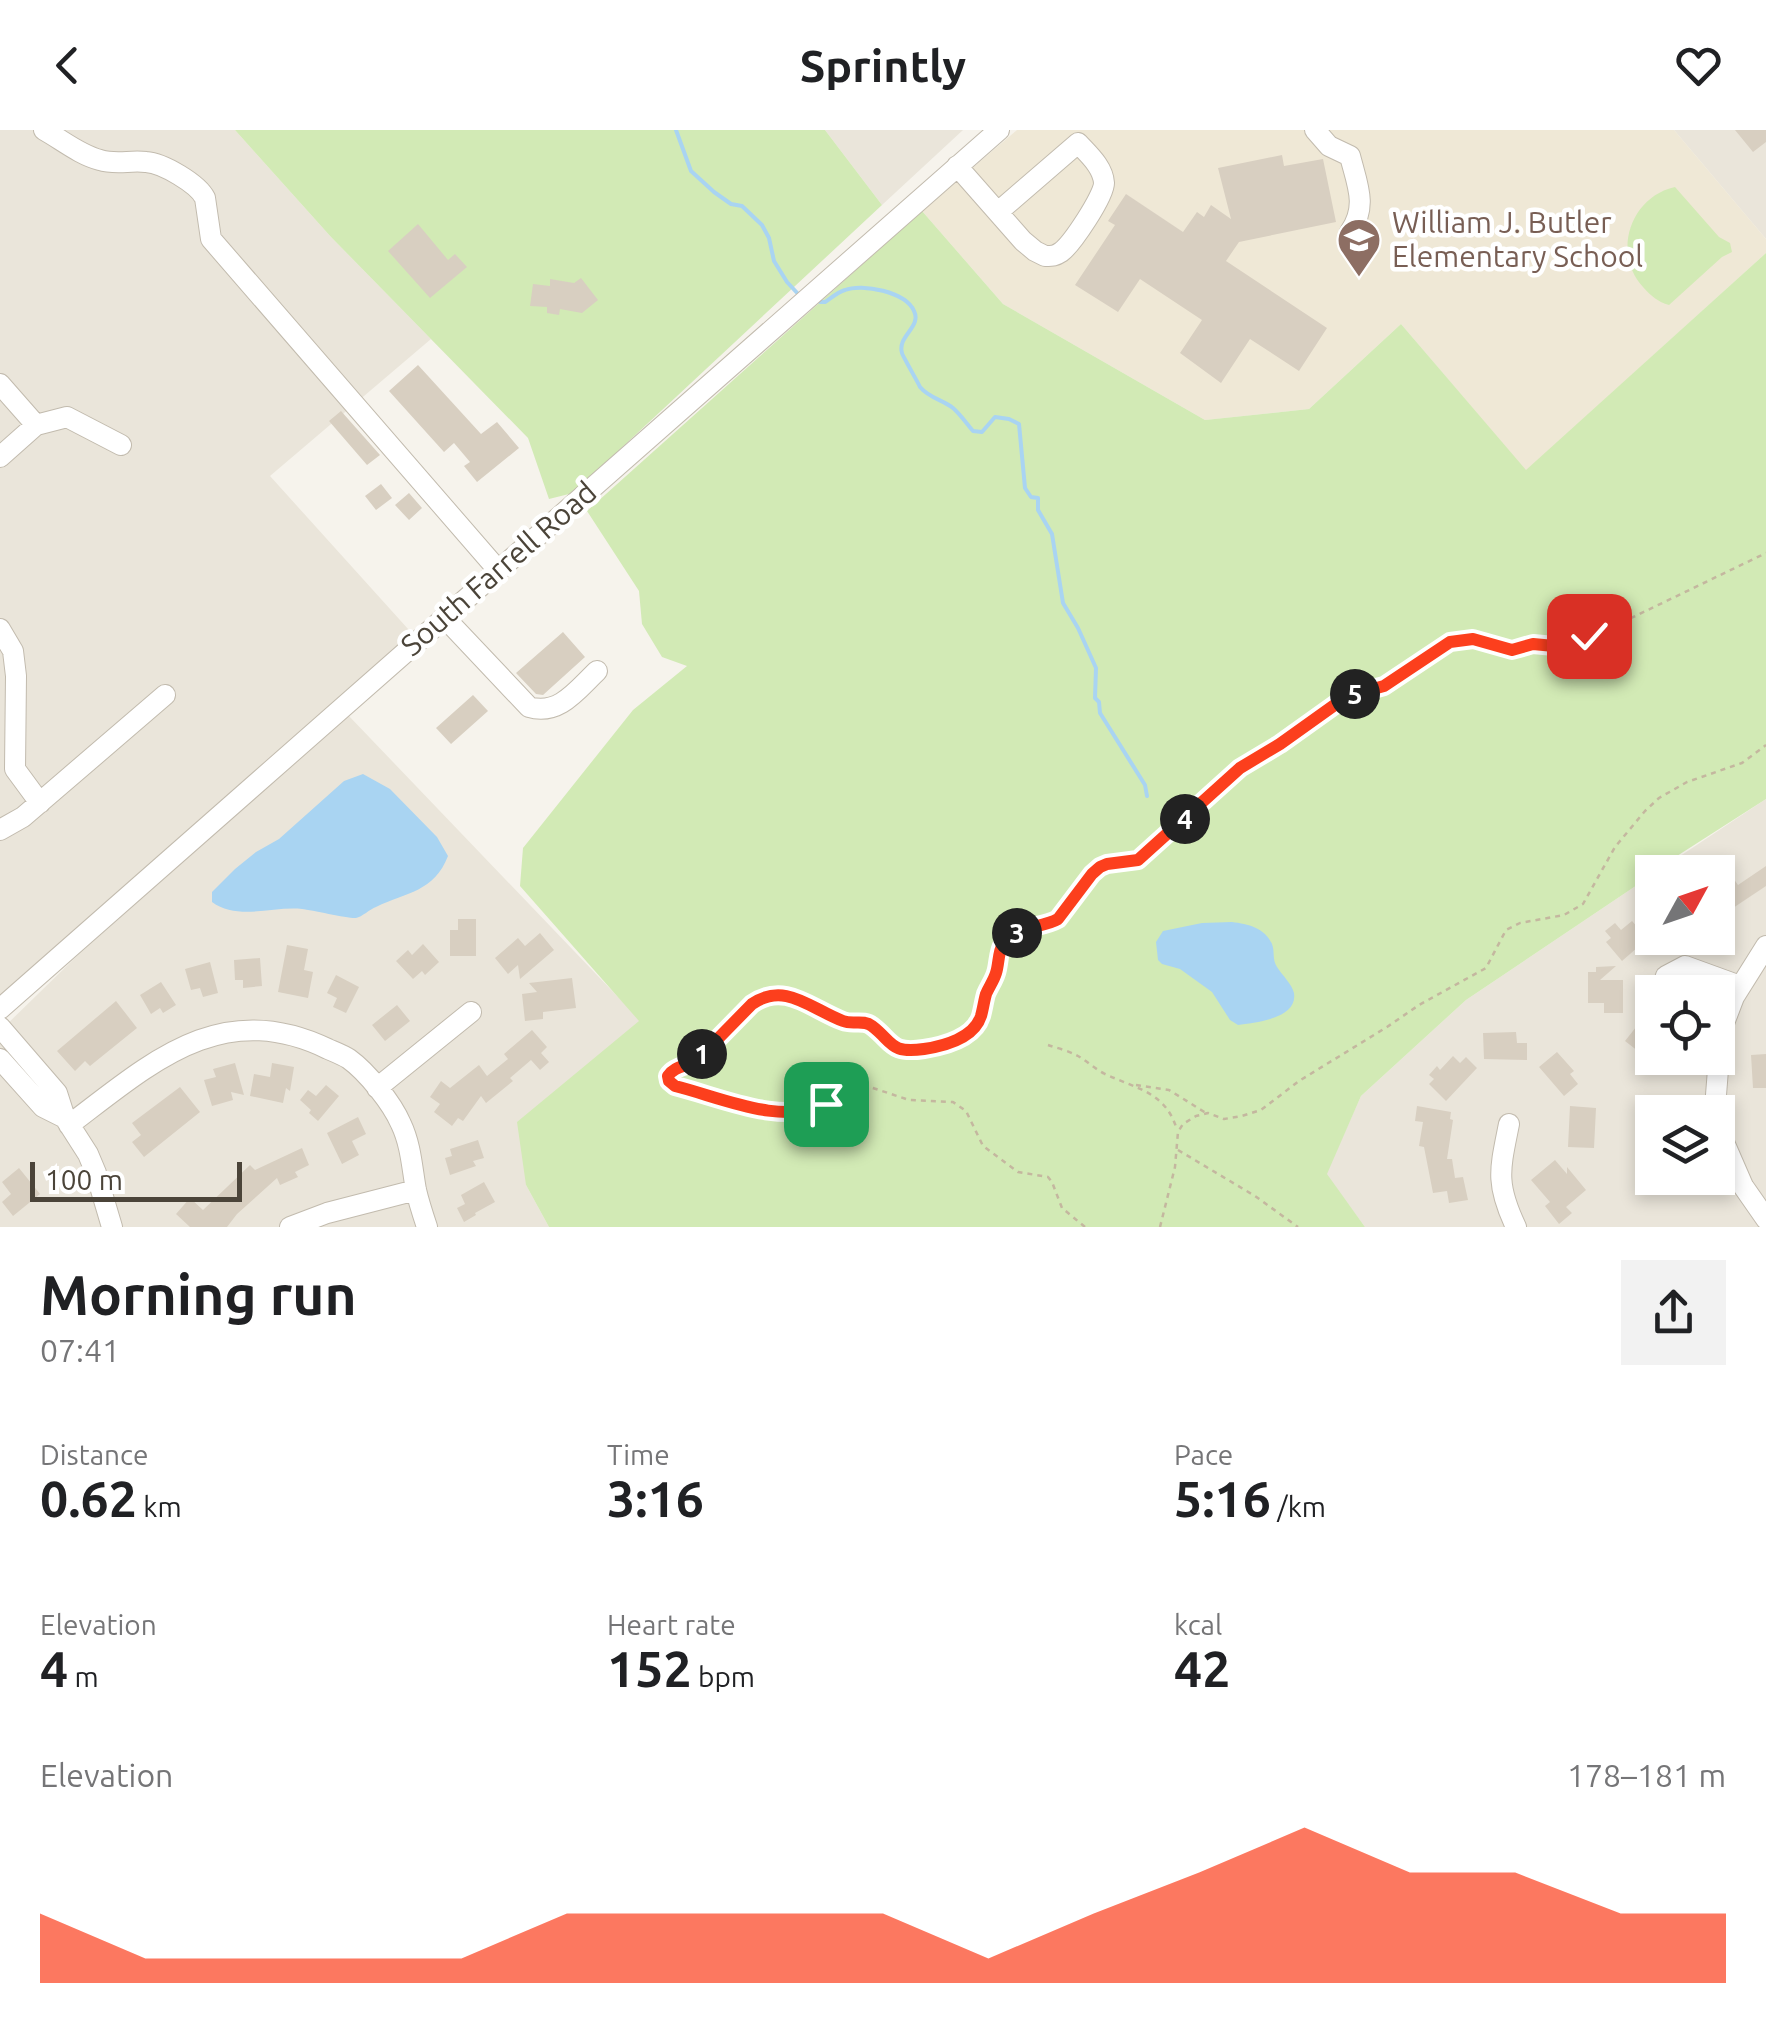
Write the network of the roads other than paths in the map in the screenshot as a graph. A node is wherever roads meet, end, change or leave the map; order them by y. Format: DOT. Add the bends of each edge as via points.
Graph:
graph roads {
  1 [pos="44,130"];
  2 [pos="998,130"];
  3 [pos="1315,130"];
  4 [pos="1085,136"];
  5 [pos="958,166"];
  6 [pos="998,212"];
  7 [pos="1350,232"];
  8 [pos="0,384"];
  9 [pos="36,425"];
  10 [pos="120,445"];
  11 [pos="0,457"];
  12 [pos="498,570"];
  13 [pos="444,617"];
  14 [pos="0,629"];
  15 [pos="597,672"];
  16 [pos="166,695"];
  17 [pos="40,803"];
  18 [pos="0,830"];
  19 [pos="1766,946"];
  20 [pos="1668,975"];
  21 [pos="1710,975"];
  22 [pos="1735,984"];
  23 [pos="1740,986"];
  24 [pos="1735,995"];
  25 [pos="0,1009"];
  26 [pos="472,1012"];
  27 [pos="0,1026"];
  28 [pos="0,1059"];
  29 [pos="1717,1075"];
  30 [pos="377,1088"];
  31 [pos="67,1122"];
  32 [pos="1509,1124"];
  33 [pos="416,1190"];
  34 [pos="1766,1219"];
  35 [pos="112,1227"];
  36 [pos="290,1227"];
  37 [pos="426,1227"];
  38 [pos="1516,1227"];
  1 -- 12 [label="street" via="94,159 154,163 194,184 202,192 211,239"];
  2 -- 5 [label="street, South Farrell Road"];
  3 -- 7 [label="street" via="1350,156 1361,212"];
  4 -- 6 [label="street"];
  4 -- 6 [label="street" via="1103,192 1061,252 1035,251"];
  5 -- 6 [label="street"];
  5 -- 12 [label="street, South Farrell Road"];
  8 -- 9 [label="street"];
  9 -- 10 [label="street" via="67,417"];
  9 -- 11 [label="street"];
  12 -- 13 [label="street, South Farrell Road"];
  13 -- 15 [label="street" via="529,707 564,703"];
  13 -- 25 [label="street, South Farrell Road"];
  14 -- 17 [label="street" via="13,651 15,769"];
  16 -- 17 [label="street"];
  17 -- 18 [label="street"];
  19 -- 23 [label="street"];
  20 -- 21 [label="street" via="1685,966"];
  22 -- 23 [label="street"];
  23 -- 24 [label="street"];
  26 -- 30 [label="street"];
  27 -- 31 [label="street" via="57,1093"];
  28 -- 31 [label="street" via="43,1107"];
  29 -- 34 [label="street" via="1723,1140"];
  30 -- 31 [label="street" via="349,1058 308,1039 257,1029 229,1032 154,1061"];
  30 -- 33 [label="street" via="401,1122"];
  31 -- 35 [label="street" via="88,1154"];
  32 -- 38 [label="street" via="1500,1171"];
  33 -- 36 [label="street"];
  33 -- 37 [label="street"];
}
